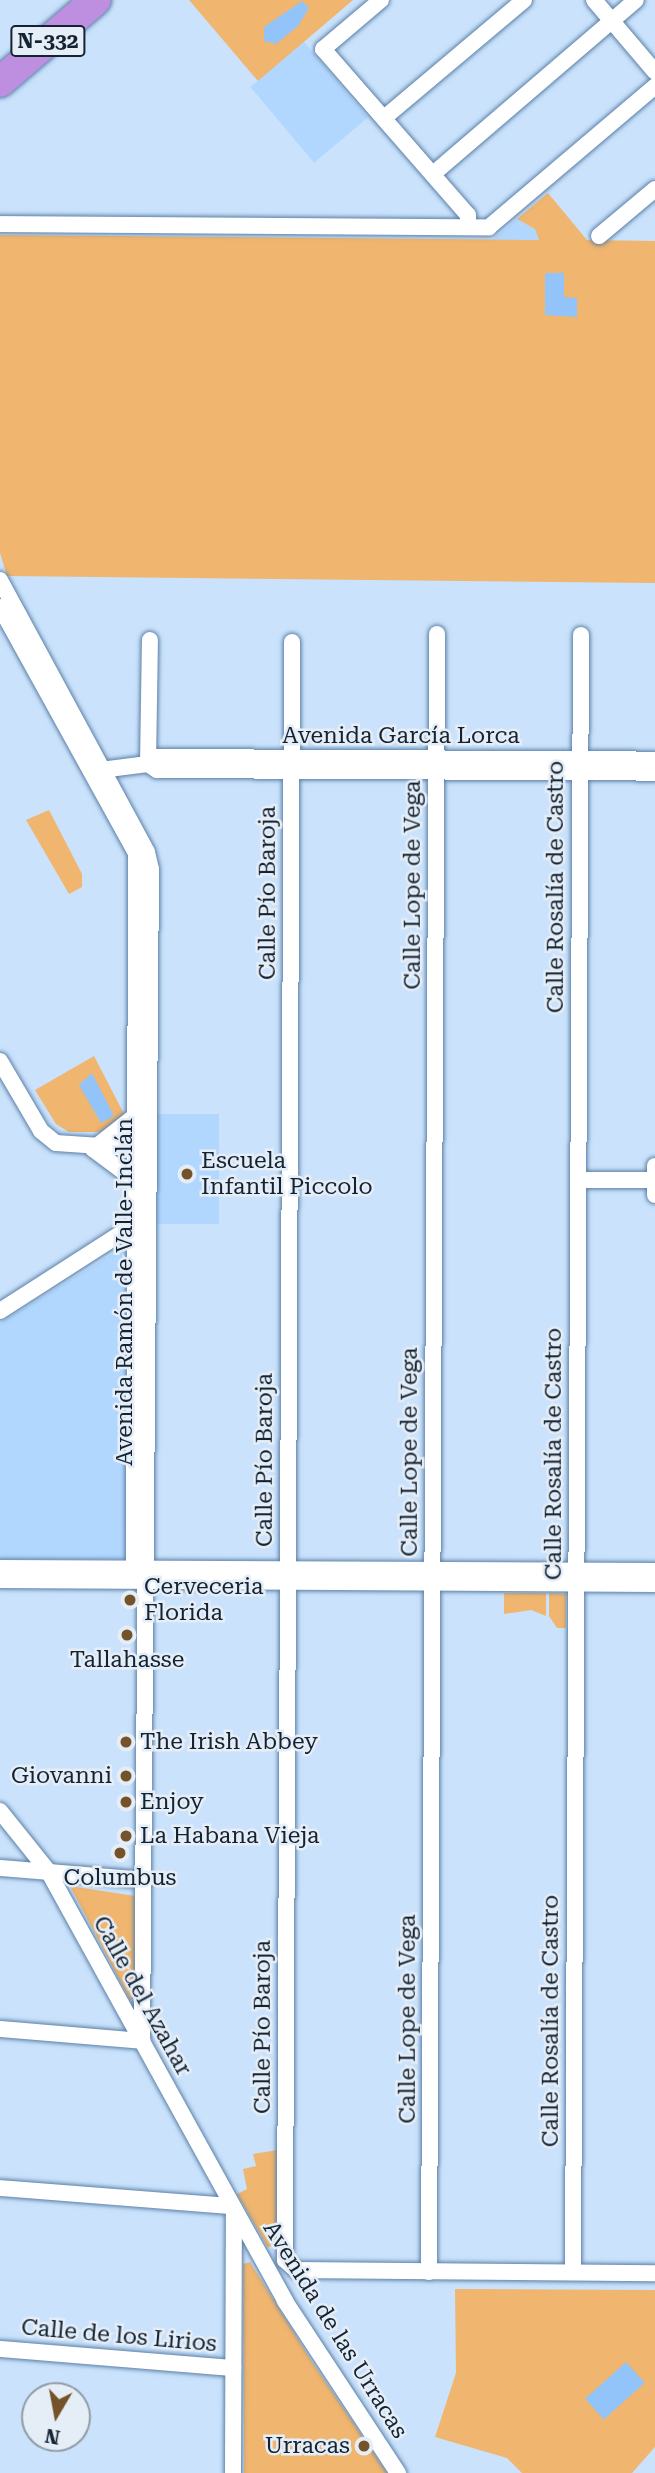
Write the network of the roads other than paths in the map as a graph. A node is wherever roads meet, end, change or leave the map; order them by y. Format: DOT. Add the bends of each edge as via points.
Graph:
graph roads {
  1 [pos="96,0"];
  2 [pos="381,0"];
  3 [pos="524,0"];
  4 [pos="594,0"];
  5 [pos="636,0"];
  6 [pos="611,21"];
  7 [pos="655,72"];
  8 [pos="0,82"];
  9 [pos="655,86"];
  10 [pos="383,118"];
  11 [pos="433,174"];
  12 [pos="655,189"];
  13 [pos="0,224"];
  14 [pos="468,227"];
  15 [pos="599,236"];
  16 [pos="0,580"];
  17 [pos="0,607"];
  18 [pos="437,634"];
  19 [pos="580,635"];
  20 [pos="150,640"];
  21 [pos="292,642"];
  22 [pos="655,760"];
  23 [pos="148,764"];
  24 [pos="292,764"];
  25 [pos="436,765"];
  26 [pos="580,766"];
  27 [pos="96,769"];
  28 [pos="655,773"];
  29 [pos="0,1061"];
  30 [pos="136,1115"];
  31 [pos="93,1149"];
  32 [pos="142,1149"];
  33 [pos="654,1180"];
  34 [pos="136,1181"];
  35 [pos="578,1181"];
  36 [pos="142,1220"];
  37 [pos="0,1311"];
  38 [pos="0,1568"];
  39 [pos="655,1571"];
  40 [pos="143,1572"];
  41 [pos="288,1575"];
  42 [pos="432,1576"];
  43 [pos="576,1577"];
  44 [pos="0,1580"];
  45 [pos="655,1584"];
  46 [pos="0,1811"];
  47 [pos="0,1868"];
  48 [pos="48,1871"];
  49 [pos="146,1880"];
  50 [pos="0,2029"];
  51 [pos="142,2041"];
  52 [pos="0,2188"];
  53 [pos="232,2208"];
  54 [pos="285,2255"];
  55 [pos="261,2261"];
  56 [pos="429,2272"];
  57 [pos="573,2273"];
  58 [pos="655,2273"];
  59 [pos="0,2349"];
  60 [pos="233,2368"];
  61 [pos="233,2473"];
  62 [pos="398,2473"];
  1 -- 8 [label="highway, N-332"];
  2 -- 10 [label="street" via="323,49"];
  3 -- 10 [label="street"];
  4 -- 6 [label="street"];
  5 -- 6 [label="street"];
  6 -- 7 [label="street"];
  6 -- 11 [label="street"];
  9 -- 14 [label="street" via="489,227"];
  10 -- 11 [label="street"];
  11 -- 14 [label="street" via="468,215"];
  12 -- 15 [label="street"];
  13 -- 14 [label="street"];
  16 -- 27 [label="street, Avenida Ramón de Valle-Inclán"];
  17 -- 27 [label="street, Avenida Ramón de Valle-Inclán"];
  18 -- 25 [label="street, Calle Lope de Vega"];
  19 -- 26 [label="street, Calle Rosalía de Castro"];
  20 -- 23 [label="street"];
  21 -- 24 [label="street, Calle Pío Baroja"];
  22 -- 26 [label="street, Avenida García Lorca"];
  23 -- 24 [label="street, Avenida García Lorca"];
  23 -- 27 [label="street, Avenida García Lorca"];
  24 -- 25 [label="street, Avenida García Lorca"];
  24 -- 41 [label="street, Calle Pío Baroja"];
  25 -- 26 [label="street, Avenida García Lorca"];
  25 -- 42 [label="street, Calle Lope de Vega"];
  26 -- 28 [label="street, Avenida García Lorca"];
  26 -- 35 [label="street, Calle Rosalía de Castro"];
  27 -- 30 [label="street, Avenida Ramón de Valle-Inclán" via="136,853"];
  27 -- 32 [label="street, Avenida Ramón de Valle-Inclán" via="151,869"];
  29 -- 31 [label="street" via="48,1138"];
  30 -- 31 [label="street"];
  30 -- 32 [label="street, Avenida Ramón de Valle-Inclán"];
  31 -- 32 [label="street"];
  31 -- 34 [label="street"];
  32 -- 34 [label="street, Avenida Ramón de Valle-Inclán"];
  32 -- 36 [label="street, Avenida Ramón de Valle-Inclán"];
  33 -- 35 [label="street"];
  34 -- 36 [label="street, Avenida Ramón de Valle-Inclán"];
  35 -- 43 [label="street, Calle Rosalía de Castro"];
  36 -- 37 [label="street"];
  36 -- 40 [label="street, Avenida Ramón de Valle-Inclán"];
  38 -- 40 [label="street"];
  39 -- 43 [label="street"];
  40 -- 41 [label="street"];
  40 -- 44 [label="street"];
  40 -- 49 [label="street, Avenida Ramón de Valle-Inclán"];
  41 -- 42 [label="street"];
  41 -- 54 [label="street, Calle Pío Baroja"];
  42 -- 43 [label="street"];
  42 -- 56 [label="street, Calle Lope de Vega"];
  43 -- 45 [label="street"];
  43 -- 57 [label="street, Calle Rosalía de Castro"];
  46 -- 48 [label="street, Calle del Azahar"];
  47 -- 48 [label="street"];
  48 -- 49 [label="street"];
  48 -- 51 [label="street, Calle del Azahar"];
  49 -- 51 [label="street, Avenida Ramón de Valle-Inclán"];
  50 -- 51 [label="street"];
  51 -- 53 [label="street, Calle del Azahar"];
  52 -- 53 [label="street"];
  53 -- 55 [label="street, Avenida de las Urracas"];
  53 -- 60 [label="street"];
  54 -- 55 [label="street"];
  54 -- 56 [label="street" via="296,2270"];
  55 -- 62 [label="street, Avenida de las Urracas"];
  56 -- 57 [label="street"];
  57 -- 58 [label="street"];
  59 -- 60 [label="street, Calle de los Lirios"];
  60 -- 61 [label="street"];
}
